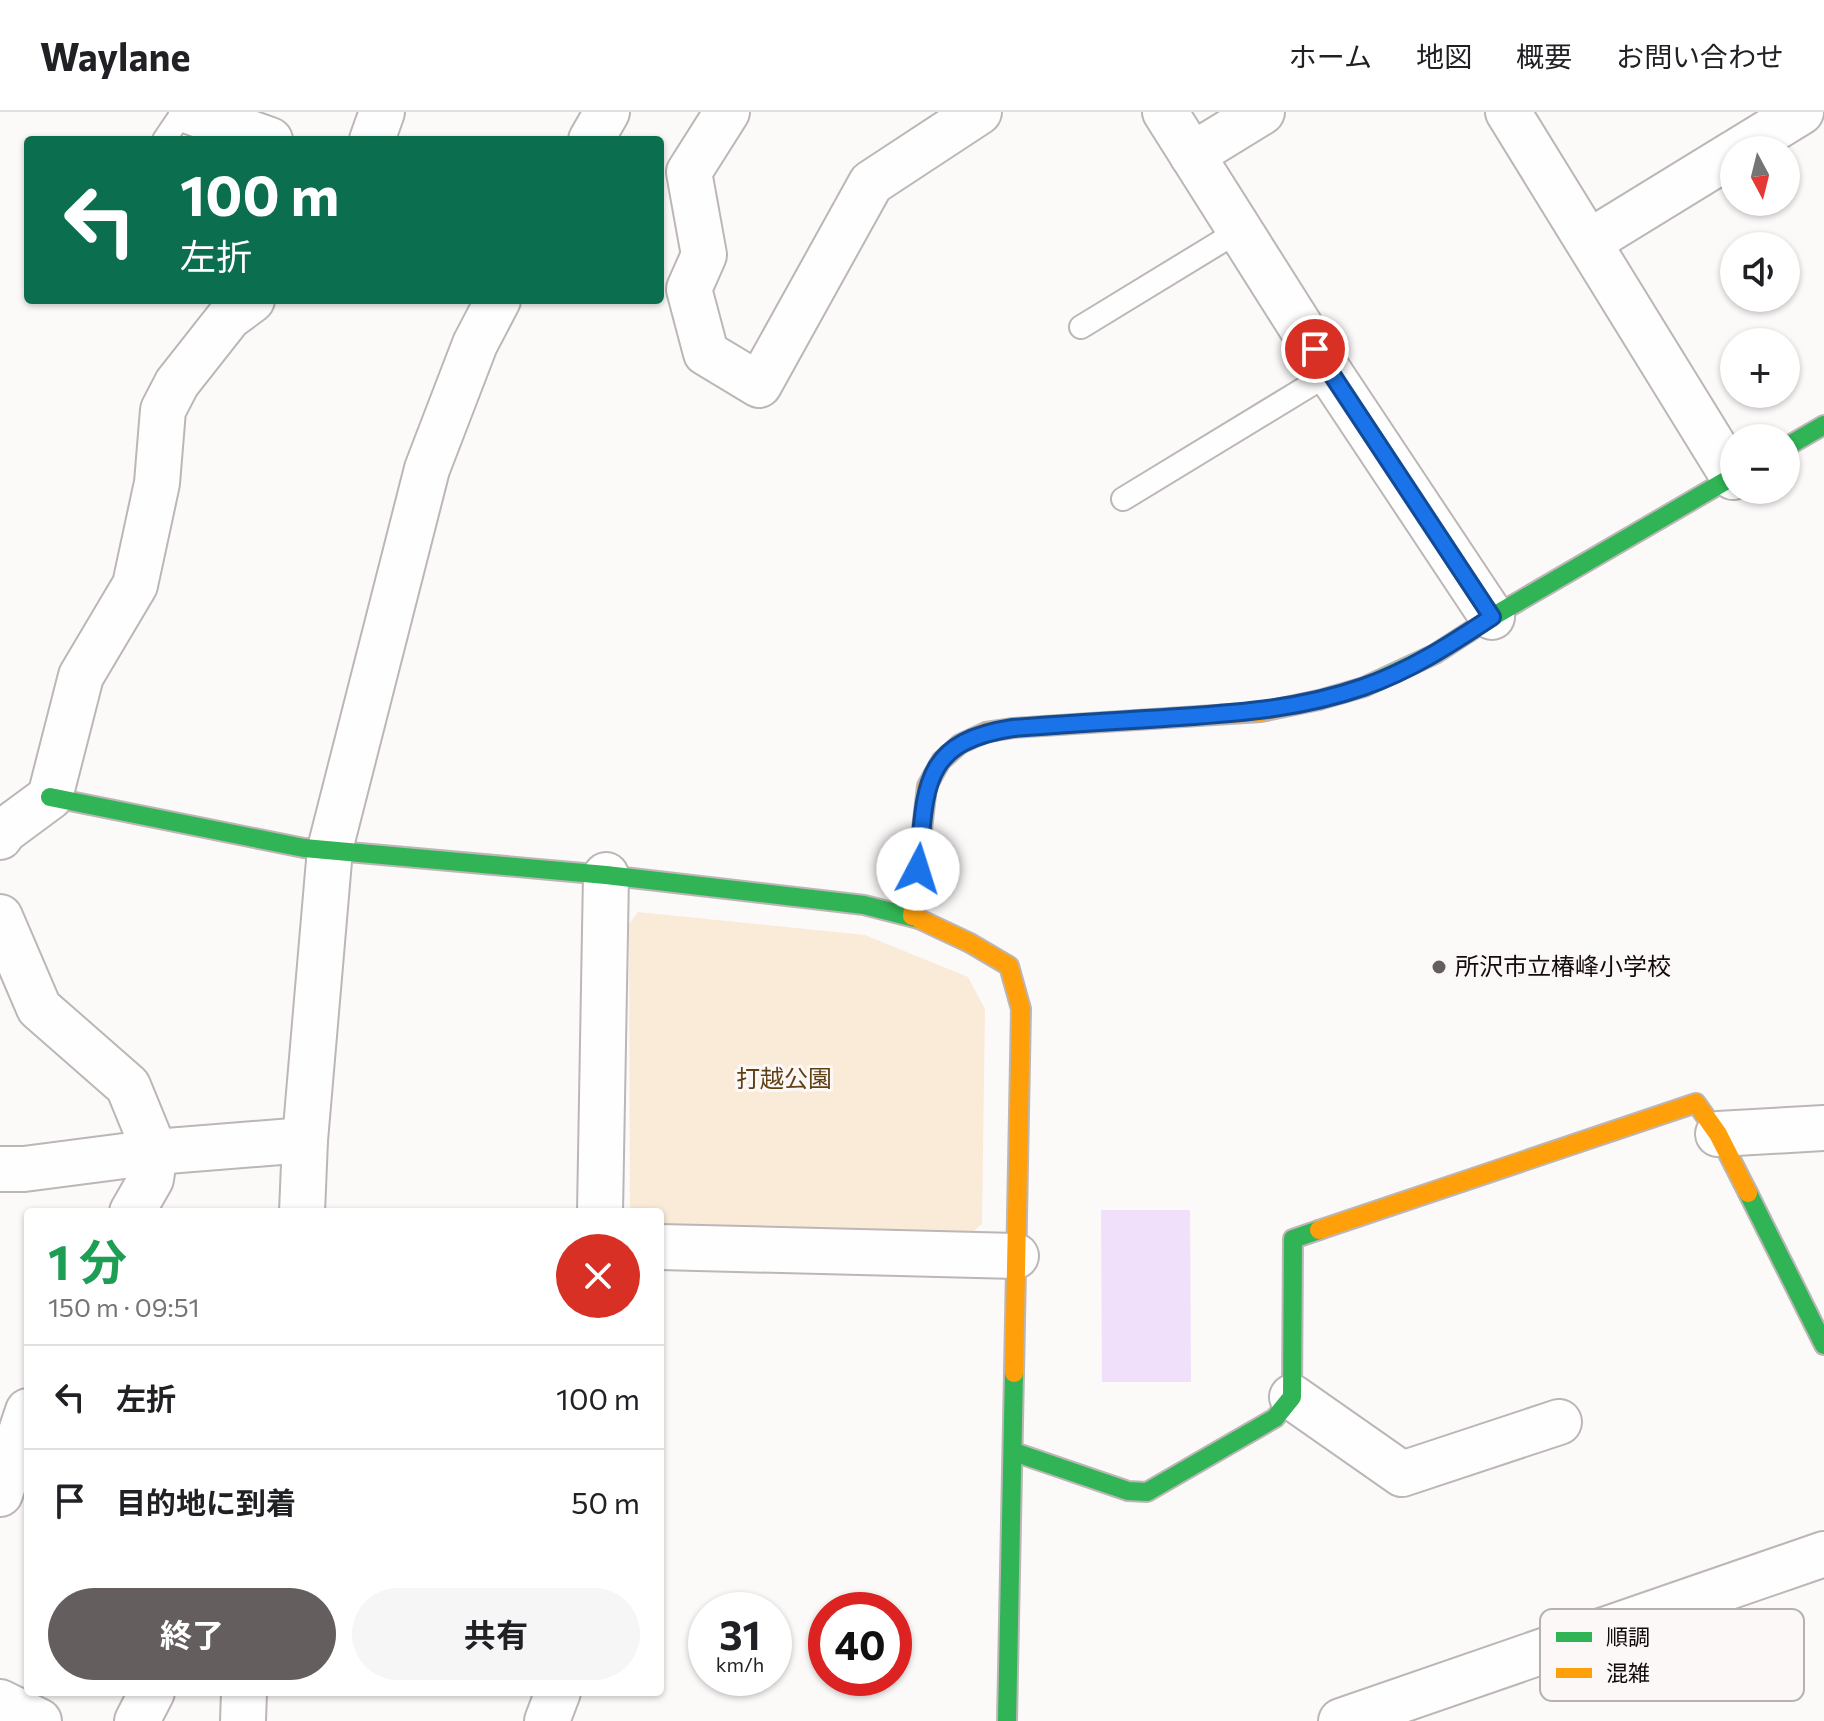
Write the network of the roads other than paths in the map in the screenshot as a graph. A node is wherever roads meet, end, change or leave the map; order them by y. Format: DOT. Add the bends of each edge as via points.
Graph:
graph roads {
  1 [pos="183,112"];
  2 [pos="191,112"];
  3 [pos="382,112"];
  4 [pos="607,112"];
  5 [pos="727,112"];
  6 [pos="979,112"];
  7 [pos="1165,112"];
  8 [pos="1262,112"];
  9 [pos="1508,112"];
  10 [pos="1801,112"];
  11 [pos="167,136"];
  12 [pos="259,136"];
  13 [pos="373,136"];
  14 [pos="593,136"];
  15 [pos="1762,136"];
  16 [pos="1192,155"];
  17 [pos="1720,162"];
  18 [pos="1240,230"];
  19 [pos="1589,242"];
  20 [pos="247,304"];
  21 [pos="496,304"];
  22 [pos="1081,327"];
  23 [pos="1330,373"];
  24 [pos="1824,425"];
  25 [pos="1800,439"];
  26 [pos="1720,454"];
  27 [pos="1720,485"];
  28 [pos="1123,499"];
  29 [pos="1492,617"];
  30 [pos="50,797"];
  31 [pos="0,837"];
  32 [pos="330,849"];
  33 [pos="606,875"];
  34 [pos="912,916"];
  35 [pos="0,917"];
  36 [pos="1824,1128"];
  37 [pos="1718,1134"];
  38 [pos="305,1140"];
  39 [pos="155,1152"];
  40 [pos="0,1169"];
  41 [pos="134,1208"];
  42 [pos="302,1208"];
  43 [pos="600,1208"];
  44 [pos="664,1247"];
  45 [pos="1016,1256"];
  46 [pos="1824,1345"];
  47 [pos="1292,1397"];
  48 [pos="1559,1422"];
  49 [pos="24,1423"];
  50 [pos="1014,1452"];
  51 [pos="0,1494"];
  52 [pos="1824,1554"];
  53 [pos="1684,1609"];
  54 [pos="1540,1665"];
  55 [pos="150,1696"];
  56 [pos="244,1696"];
  57 [pos="556,1696"];
  58 [pos="0,1702"];
  59 [pos="1441,1704"];
  60 [pos="39,1721"];
  61 [pos="137,1721"];
  62 [pos="243,1721"];
  63 [pos="547,1721"];
  64 [pos="1007,1721"];
  65 [pos="1341,1721"];
  1 -- 11 [label="lane"];
  2 -- 12 [label="street"];
  3 -- 13 [label="street"];
  4 -- 14 [label="street"];
  5 -- 6 [label="street" via="689,172 704,255 689,289 706,353 759,385 871,183"];
  7 -- 16 [label="street"];
  8 -- 16 [label="street"];
  9 -- 19 [label="street"];
  10 -- 15 [label="street"];
  16 -- 18 [label="street"];
  17 -- 19 [label="street"];
  18 -- 22 [label="lane"];
  18 -- 23 [label="street"];
  19 -- 26 [label="street"];
  20 -- 30 [label="street" via="229,317 177,383 163,410 157,483 135,585 81,676"];
  21 -- 32 [label="street" via="427,469"];
  23 -- 28 [label="lane"];
  23 -- 29 [label="street"];
  24 -- 25 [label="street"];
  27 -- 29 [label="street"];
  29 -- 34 [label="street" via="1399,673 1312,702 1261,712 1013,728 960,744 941,761 927,786"];
  30 -- 31 [label="street"];
  30 -- 32 [label="street"];
  32 -- 33 [label="street"];
  32 -- 38 [label="street"];
  33 -- 34 [label="street" via="864,905"];
  33 -- 43 [label="street"];
  34 -- 45 [label="street" via="1009,966 1021,1009"];
  35 -- 39 [label="street" via="39,1008 128,1086"];
  36 -- 37 [label="street"];
  37 -- 46 [label="street"];
  37 -- 47 [label="street" via="1696,1103 1293,1239"];
  38 -- 39 [label="street"];
  38 -- 42 [label="street"];
  39 -- 40 [label="street"];
  39 -- 41 [label="street" via="151,1179"];
  44 -- 45 [label="street"];
  45 -- 50 [label="street"];
  47 -- 48 [label="street" via="1402,1474"];
  47 -- 50 [label="street" via="1275,1418 1147,1492 1128,1491"];
  49 -- 51 [label="street"];
  50 -- 64 [label="street"];
  52 -- 53 [label="street"];
  54 -- 59 [label="street"];
  55 -- 61 [label="street"];
  56 -- 62 [label="street"];
  57 -- 63 [label="street"];
  58 -- 60 [label="street"];
  59 -- 65 [label="street"];
}
